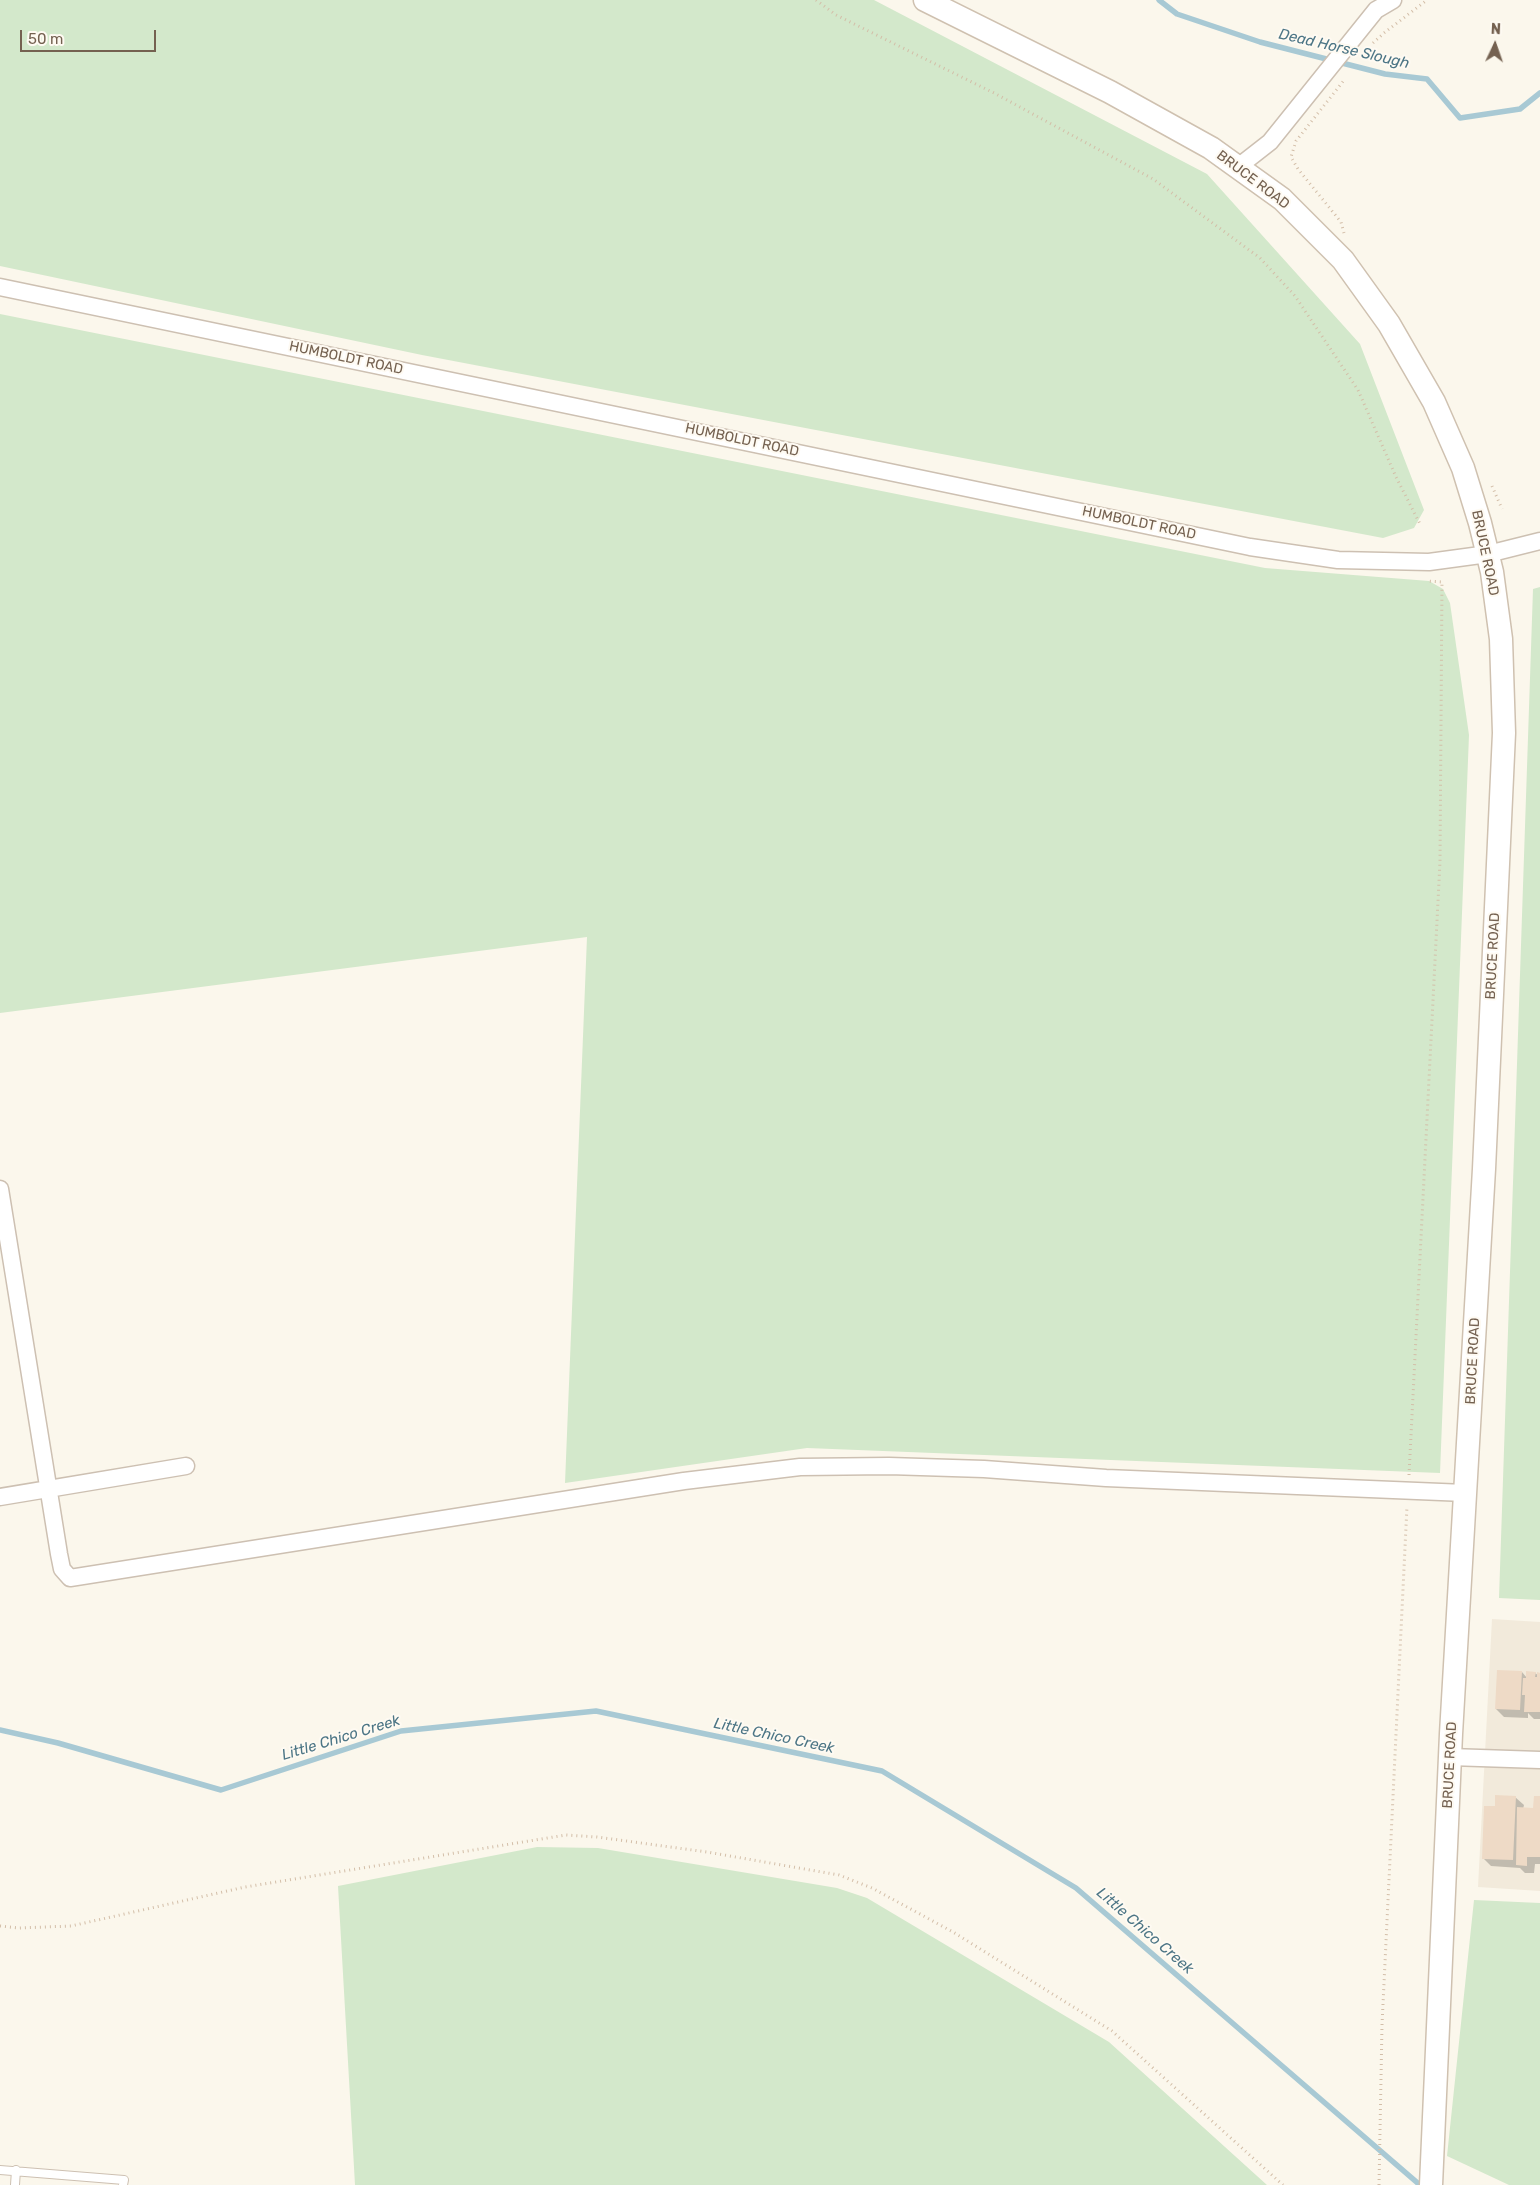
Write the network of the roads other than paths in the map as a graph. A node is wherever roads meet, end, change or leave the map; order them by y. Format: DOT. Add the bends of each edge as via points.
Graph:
graph roads {
  1 [pos="925,0"];
  2 [pos="1393,0"];
  3 [pos="1238,167"];
  4 [pos="0,287"];
  5 [pos="1540,541"];
  6 [pos="1488,554"];
  7 [pos="0,1189"];
  8 [pos="186,1466"];
  9 [pos="48,1489"];
  10 [pos="1465,1493"];
  11 [pos="0,1497"];
  12 [pos="1450,1757"];
  13 [pos="1540,1760"];
  14 [pos="0,2170"];
  15 [pos="16,2170"];
  16 [pos="15,2185"];
  17 [pos="123,2185"];
  18 [pos="1431,2185"];
  1 -- 3 [label="street, BRUCE ROAD" via="1110,92 1211,148"];
  2 -- 3 [label="street" via="1376,10 1270,142"];
  3 -- 6 [label="street, BRUCE ROAD" via="1282,199 1343,260 1389,324 1434,402 1460,461"];
  4 -- 6 [label="street, HUMBOLDT ROAD" via="1250,546 1338,560 1429,562"];
  5 -- 6 [label="street, HUMBOLDT ROAD"];
  6 -- 10 [label="street, BRUCE ROAD" via="1501,639 1504,733"];
  7 -- 9 [label="street"];
  8 -- 9 [label="street"];
  9 -- 10 [label="street" via="62,1569 70,1578 684,1481 800,1467 974,1469 1106,1478"];
  9 -- 11 [label="street"];
  10 -- 12 [label="street, BRUCE ROAD"];
  12 -- 13 [label="street"];
  12 -- 18 [label="street, BRUCE ROAD"];
  14 -- 15 [label="lane"];
  15 -- 16 [label="lane"];
  15 -- 17 [label="lane" via="124,2180"];
}
